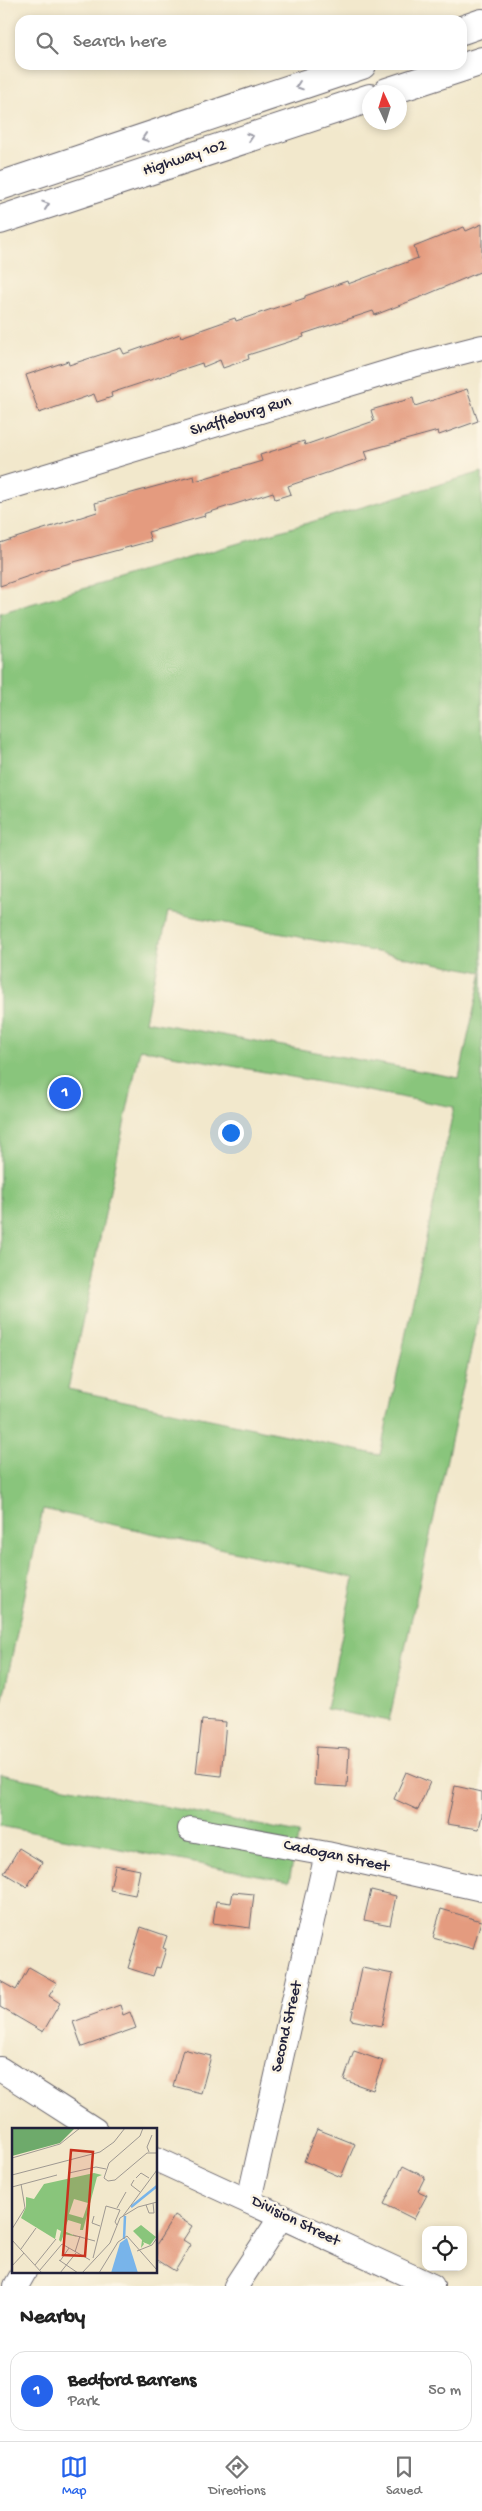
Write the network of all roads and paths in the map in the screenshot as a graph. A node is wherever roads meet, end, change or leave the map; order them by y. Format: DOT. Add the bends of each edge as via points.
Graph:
graph roads {
  1 [pos="482,23"];
  2 [pos="467,28"];
  3 [pos="482,61"];
  4 [pos="467,66"];
  5 [pos="347,70"];
  6 [pos="454,70"];
  7 [pos="407,85"];
  8 [pos="362,101"];
  9 [pos="0,186"];
  10 [pos="0,220"];
  11 [pos="482,347"];
  12 [pos="0,490"];
  13 [pos="190,1829"];
  14 [pos="327,1854"];
  15 [pos="482,1889"];
  16 [pos="0,2069"];
  17 [pos="92,2128"];
  18 [pos="158,2160"];
  19 [pos="249,2200"];
  20 [pos="281,2217"];
  21 [pos="23,2274"];
  22 [pos="16,2286"];
  23 [pos="236,2286"];
  24 [pos="432,2286"];
  1 -- 2 [label="highway"];
  3 -- 4 [label="highway"];
  5 -- 9 [label="highway, Highway 102, one-way"];
  6 -- 7 [label="highway"];
  10 -- 8 [label="highway, Highway 102, one-way"];
  11 -- 12 [label="street, Shaffleburg Run" via="412,365"];
  13 -- 14 [label="street, Cadogan Street"];
  14 -- 15 [label="street, Cadogan Street"];
  14 -- 19 [label="street, Second Street"];
  16 -- 17 [label="street"];
  18 -- 19 [label="street, Division Street"];
  19 -- 20 [label="street, Division Street"];
  20 -- 23 [label="street"];
  20 -- 24 [label="street, Division Street"];
  21 -- 22 [label="street"];
}
